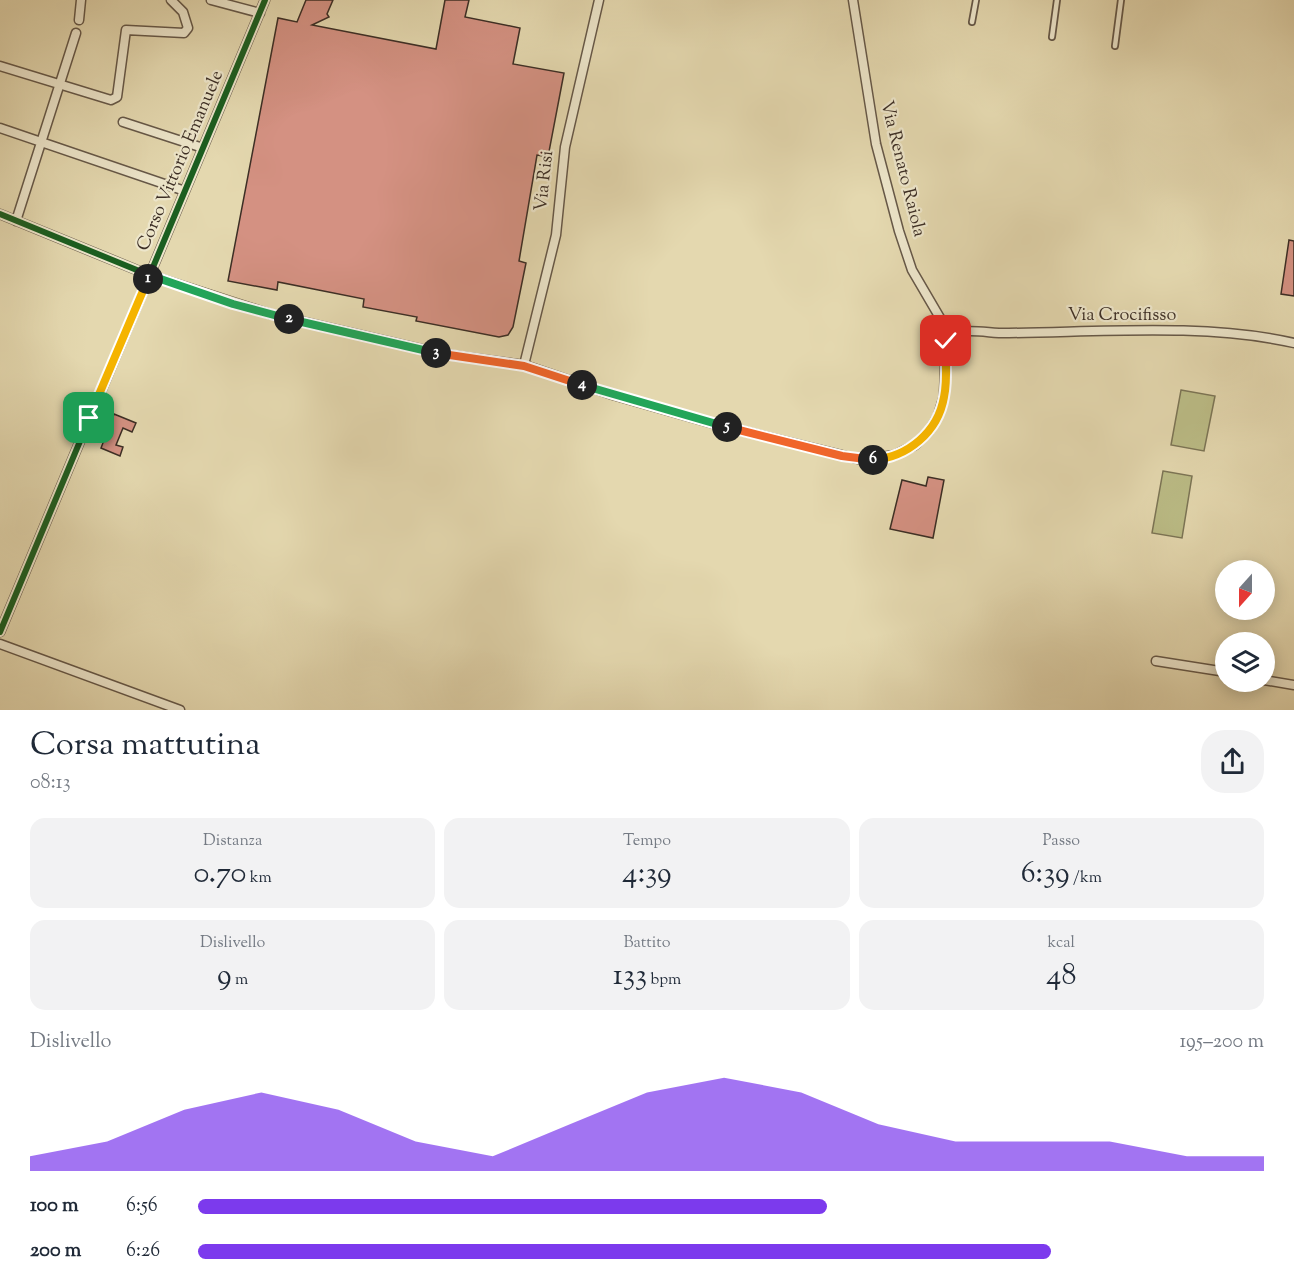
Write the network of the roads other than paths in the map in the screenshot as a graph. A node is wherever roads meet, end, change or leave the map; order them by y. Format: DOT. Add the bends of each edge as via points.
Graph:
graph roads {
  1 [pos="81,0"];
  2 [pos="171,0"];
  3 [pos="211,0"];
  4 [pos="265,0"];
  5 [pos="599,0"];
  6 [pos="854,0"];
  7 [pos="976,0"];
  8 [pos="1058,0"];
  9 [pos="1121,0"];
  10 [pos="260,13"];
  11 [pos="79,20"];
  12 [pos="972,22"];
  13 [pos="76,33"];
  14 [pos="1052,37"];
  15 [pos="1115,46"];
  16 [pos="0,66"];
  17 [pos="61,85"];
  18 [pos="123,122"];
  19 [pos="0,128"];
  20 [pos="42,142"];
  21 [pos="203,148"];
  22 [pos="185,190"];
  23 [pos="0,214"];
  24 [pos="16,221"];
  25 [pos="149,275"];
  26 [pos="950,335"];
  27 [pos="1294,343"];
  28 [pos="524,366"];
  29 [pos="0,632"];
  30 [pos="0,644"];
  31 [pos="1156,661"];
  32 [pos="1215,670"];
  33 [pos="1275,682"];
  34 [pos="1294,685"];
  35 [pos="180,710"];
  1 -- 11 [label="street"];
  2 -- 17 [label="street" via="183,12 188,28 184,33 126,30 117,97 111,100"];
  3 -- 10 [label="street"];
  4 -- 10 [label="street, Corso Vittorio Emanuele"];
  5 -- 28 [label="street, Via Risi" via="565,147 556,234"];
  6 -- 26 [label="street, Via Renato Raiola" via="876,144 899,231 912,270"];
  7 -- 12 [label="lane"];
  8 -- 14 [label="lane"];
  9 -- 15 [label="lane"];
  10 -- 21 [label="street, Corso Vittorio Emanuele"];
  13 -- 17 [label="street"];
  16 -- 17 [label="street"];
  17 -- 20 [label="street"];
  18 -- 21 [label="street"];
  19 -- 20 [label="street"];
  20 -- 22 [label="street"];
  20 -- 24 [label="street"];
  21 -- 22 [label="street, Corso Vittorio Emanuele"];
  22 -- 25 [label="street, Corso Vittorio Emanuele"];
  23 -- 24 [label="street"];
  24 -- 25 [label="street"];
  25 -- 28 [label="street" via="270,314 443,354"];
  25 -- 29 [label="street, Corso Vittorio Emanuele"];
  26 -- 27 [label="street, Via Crocifisso" via="1162,331 1269,337"];
  26 -- 28 [label="street" via="946,341 945,396 938,416 915,445 876,460 842,456 718,425"];
  30 -- 35 [label="street"];
  31 -- 32 [label="street"];
  33 -- 34 [label="street"];
}
